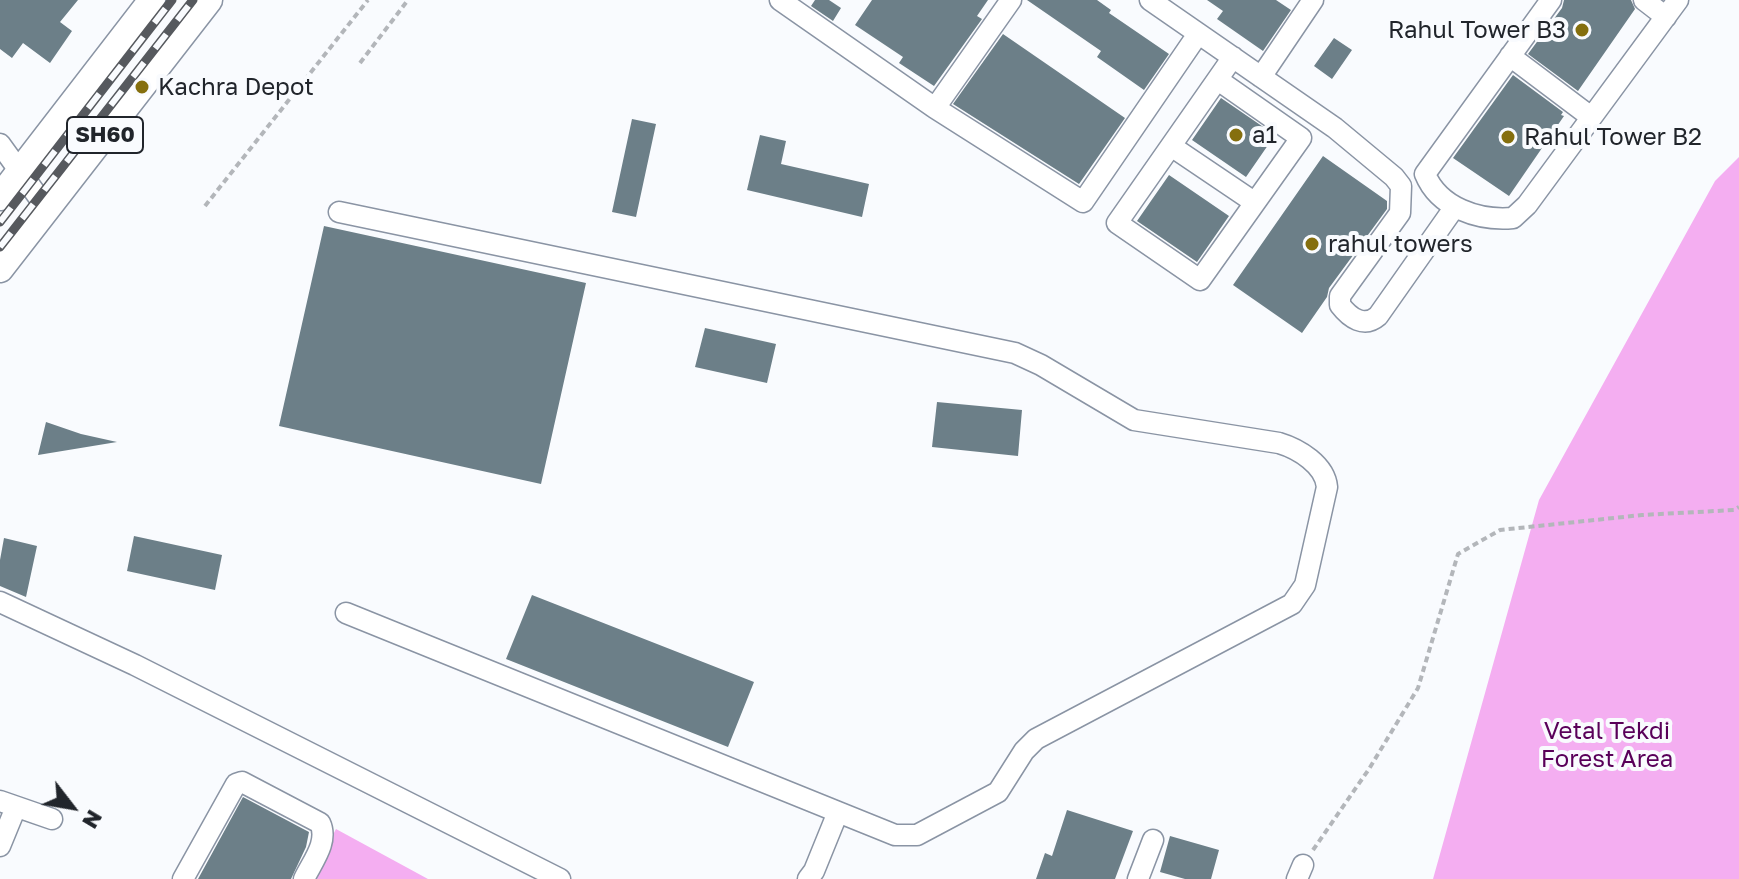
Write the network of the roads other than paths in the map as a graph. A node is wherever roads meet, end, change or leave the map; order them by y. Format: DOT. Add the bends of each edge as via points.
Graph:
graph roads {
  1 [pos="209,0"];
  2 [pos="780,0"];
  3 [pos="1011,0"];
  4 [pos="1150,0"];
  5 [pos="1313,0"];
  6 [pos="1551,0"];
  7 [pos="1644,0"];
  8 [pos="143,3"];
  9 [pos="1672,8"];
  10 [pos="1198,34"];
  11 [pos="1510,56"];
  12 [pos="1233,57"];
  13 [pos="1261,77"];
  14 [pos="1218,80"];
  15 [pos="935,108"];
  16 [pos="1591,117"];
  17 [pos="0,144"];
  18 [pos="1171,146"];
  19 [pos="20,172"];
  20 [pos="0,197"];
  21 [pos="1254,202"];
  22 [pos="1454,208"];
  23 [pos="47,209"];
  24 [pos="339,212"];
  25 [pos="0,269"];
  26 [pos="0,602"];
  27 [pos="346,613"];
  28 [pos="8,804"];
  29 [pos="838,812"];
  30 [pos="52,819"];
  31 [pos="1153,840"];
  32 [pos="0,846"];
  33 [pos="183,879"];
  34 [pos="304,879"];
  35 [pos="560,879"];
  36 [pos="808,879"];
  37 [pos="1138,879"];
  1 -- 23 [label="main road, SH60"];
  2 -- 15 [label="street"];
  3 -- 15 [label="street"];
  4 -- 10 [label="street"];
  5 -- 13 [label="street"];
  6 -- 11 [label="street"];
  7 -- 9 [label="street"];
  8 -- 19 [label="main road, SH60"];
  9 -- 16 [label="street"];
  10 -- 12 [label="street"];
  10 -- 15 [label="street" via="1083,202"];
  11 -- 16 [label="street"];
  11 -- 22 [label="street" via="1425,174"];
  12 -- 13 [label="street"];
  12 -- 14 [label="street"];
  13 -- 22 [label="street" via="1401,186 1400,213 1340,296 1344,311 1363,323 1378,316"];
  14 -- 18 [label="street"];
  14 -- 21 [label="street" via="1301,138"];
  16 -- 22 [label="street" via="1513,218 1496,220"];
  17 -- 19 [label="street"];
  18 -- 21 [label="street"];
  18 -- 21 [label="street" via="1117,223 1200,280"];
  19 -- 20 [label="main road, SH60"];
  19 -- 23 [label="street"];
  23 -- 25 [label="main road, SH60"];
  24 -- 29 [label="street" via="1015,353 1134,420 1279,443 1324,473 1327,487 1305,585 1292,604 1036,739 998,792 917,835 895,835"];
  26 -- 35 [label="street"];
  27 -- 29 [label="street"];
  28 -- 30 [label="street"];
  28 -- 32 [label="street"];
  29 -- 36 [label="street"];
  31 -- 37 [label="street"];
  33 -- 34 [label="street" via="236,784 242,782 320,823 323,843"];
}
